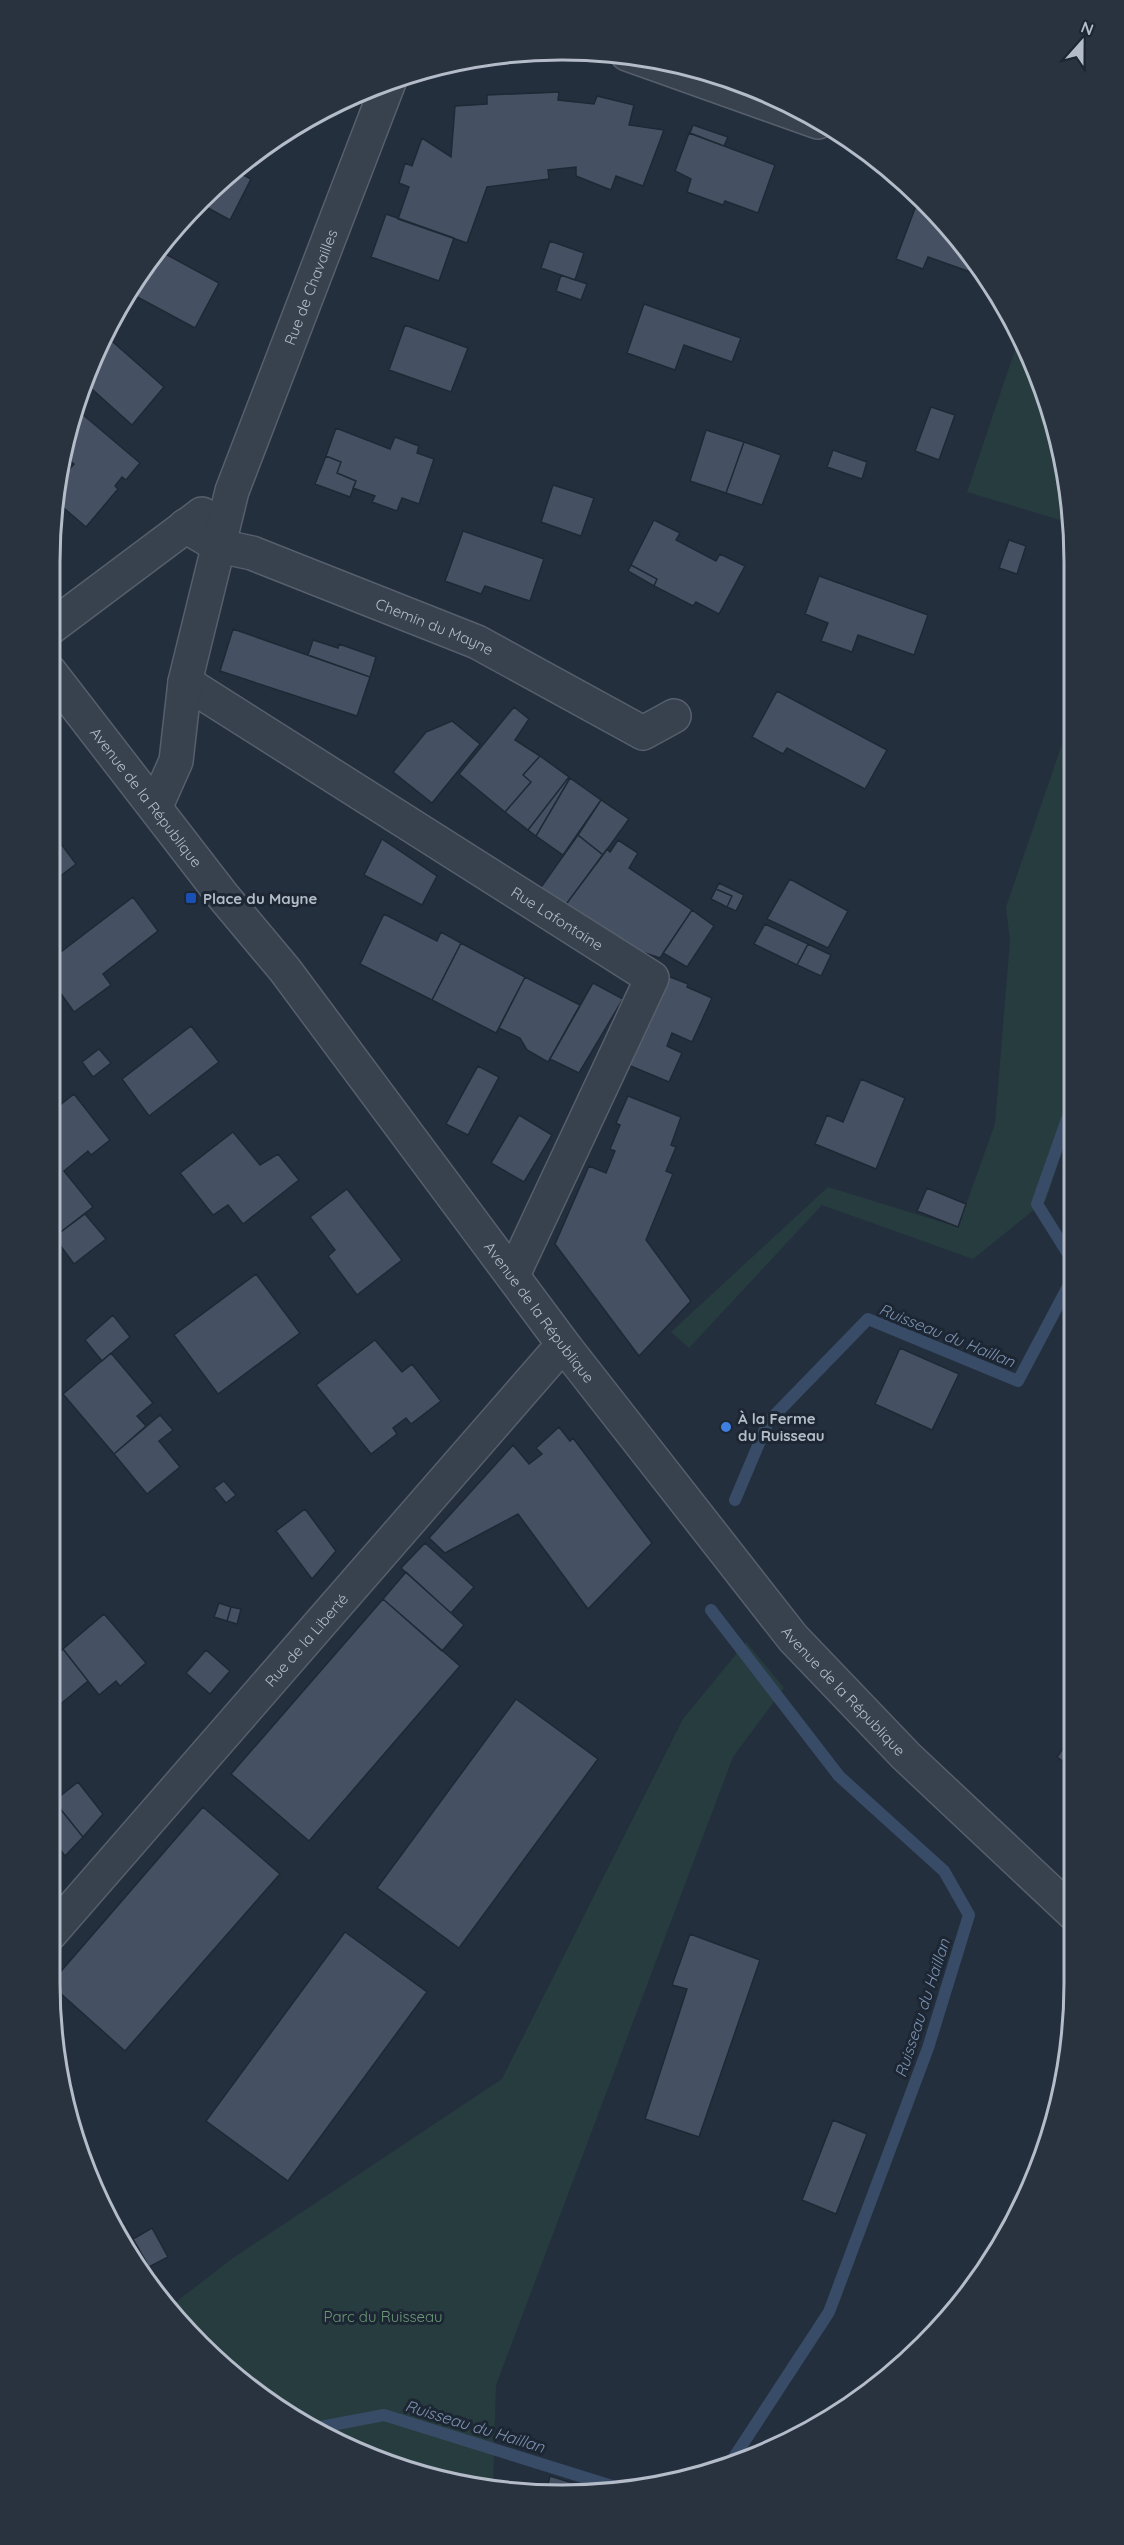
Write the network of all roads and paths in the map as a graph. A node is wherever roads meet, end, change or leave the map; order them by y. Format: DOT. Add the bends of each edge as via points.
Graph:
graph roads {
  1 [pos="691,77"];
  2 [pos="385,93"];
  3 [pos="765,103"];
  4 [pos="232,491"];
  5 [pos="185,526"];
  6 [pos="219,546"];
  7 [pos="60,620"];
  8 [pos="185,682"];
  9 [pos="60,703"];
  10 [pos="674,716"];
  11 [pos="156,806"];
  12 [pos="513,1275"];
  13 [pos="566,1348"];
  14 [pos="1064,1905"];
  15 [pos="60,1922"];
  1 -- 3 [label="street"];
  2 -- 4 [label="street, Rue de Chavailles"];
  4 -- 5 [label="street"];
  4 -- 6 [label="street, Rue de Chavailles"];
  5 -- 6 [label="street, Chemin du Mayne"];
  5 -- 7 [label="street"];
  6 -- 8 [label="street, Rue de Chavailles"];
  6 -- 10 [label="street, Chemin du Mayne" via="252,554 477,642 643,733"];
  8 -- 11 [label="street, Rue de Chavailles" via="176,761"];
  8 -- 12 [label="street, Rue Lafontaine" via="652,978"];
  9 -- 11 [label="street, Avenue de la République"];
  11 -- 12 [label="street, Avenue de la République" via="285,970"];
  12 -- 13 [label="street, Avenue de la République"];
  13 -- 14 [label="street, Avenue de la République" via="793,1638 906,1756"];
  13 -- 15 [label="street, Rue de la Liberté" via="539,1371"];
}
